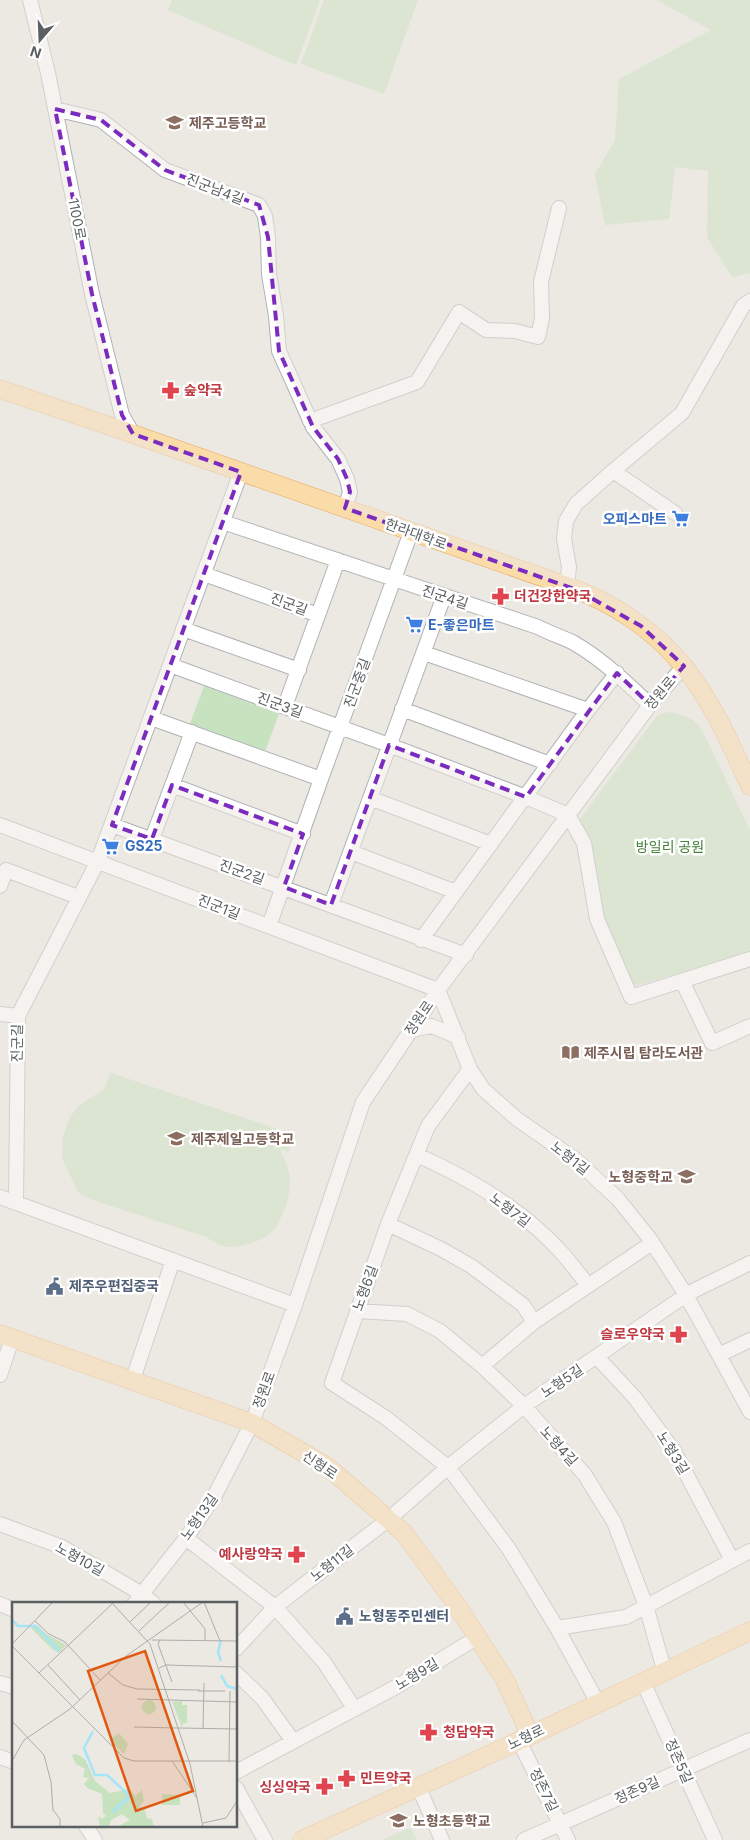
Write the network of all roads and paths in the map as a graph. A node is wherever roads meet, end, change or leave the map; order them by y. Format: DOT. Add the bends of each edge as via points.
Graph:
graph roads {
  1 [pos="30,0"];
  2 [pos="55,109"];
  3 [pos="559,208"];
  4 [pos="750,301"];
  5 [pos="0,389"];
  6 [pos="310,421"];
  7 [pos="133,434"];
  8 [pos="613,471"];
  9 [pos="241,472"];
  10 [pos="345,508"];
  11 [pos="675,513"];
  12 [pos="223,522"];
  13 [pos="412,532"];
  14 [pos="338,560"];
  15 [pos="204,574"];
  16 [pos="395,580"];
  17 [pos="567,586"];
  18 [pos="444,596"];
  19 [pos="318,615"];
  20 [pos="183,629"];
  21 [pos="424,652"];
  22 [pos="170,666"];
  23 [pos="684,666"];
  24 [pos="299,670"];
  25 [pos="617,673"];
  26 [pos="650,705"];
  27 [pos="285,706"];
  28 [pos="402,708"];
  29 [pos="588,710"];
  30 [pos="151,718"];
  31 [pos="341,727"];
  32 [pos="192,732"];
  33 [pos="389,745"];
  34 [pos="550,764"];
  35 [pos="320,779"];
  36 [pos="172,786"];
  37 [pos="750,786"];
  38 [pos="526,797"];
  39 [pos="370,798"];
  40 [pos="568,815"];
  41 [pos="0,825"];
  42 [pos="112,825"];
  43 [pos="303,834"];
  44 [pos="152,839"];
  45 [pos="491,844"];
  46 [pos="351,852"];
  47 [pos="98,861"];
  48 [pos="0,886"];
  49 [pos="284,887"];
  50 [pos="456,892"];
  51 [pos="78,898"];
  52 [pos="331,905"];
  53 [pos="269,926"];
  54 [pos="421,940"];
  55 [pos="466,955"];
  56 [pos="750,959"];
  57 [pos="682,981"];
  58 [pos="438,990"];
  59 [pos="0,1014"];
  60 [pos="18,1016"];
  61 [pos="750,1026"];
  62 [pos="411,1030"];
  63 [pos="458,1037"];
  64 [pos="470,1069"];
  65 [pos="417,1155"];
  66 [pos="0,1197"];
  67 [pos="16,1203"];
  68 [pos="388,1224"];
  69 [pos="652,1243"];
  70 [pos="173,1260"];
  71 [pos="750,1263"];
  72 [pos="588,1285"];
  73 [pos="686,1295"];
  74 [pos="295,1305"];
  75 [pos="356,1311"];
  76 [pos="534,1322"];
  77 [pos="6,1336"];
  78 [pos="750,1340"];
  79 [pos="719,1355"];
  80 [pos="597,1357"];
  81 [pos="482,1366"];
  82 [pos="0,1375"];
  83 [pos="132,1382"];
  84 [pos="524,1406"];
  85 [pos="749,1409"];
  86 [pos="252,1424"];
  87 [pos="448,1467"];
  88 [pos="388,1519"];
  89 [pos="0,1524"];
  90 [pos="186,1538"];
  91 [pos="750,1551"];
  92 [pos="732,1560"];
  93 [pos="138,1599"];
  94 [pos="0,1604"];
  95 [pos="646,1606"];
  96 [pos="275,1607"];
  97 [pos="12,1609"];
  98 [pos="557,1628"];
  99 [pos="750,1631"];
  100 [pos="478,1637"];
  101 [pos="238,1648"];
  102 [pos="664,1673"];
  103 [pos="238,1675"];
  104 [pos="643,1682"];
  105 [pos="598,1703"];
  106 [pos="354,1708"];
  107 [pos="525,1738"];
  108 [pos="750,1740"];
  109 [pos="293,1741"];
  110 [pos="0,1757"];
  111 [pos="12,1761"];
  112 [pos="683,1770"];
  113 [pos="238,1771"];
  114 [pos="418,1786"];
  115 [pos="238,1792"];
  116 [pos="561,1824"];
  117 [pos="87,1828"];
  118 [pos="95,1840"];
  119 [pos="265,1840"];
  120 [pos="302,1840"];
  121 [pos="442,1840"];
  122 [pos="524,1840"];
  123 [pos="568,1840"];
  124 [pos="715,1840"];
  1 -- 2 [label="street, 1100로"];
  2 -- 6 [label="street, 진군남4길" via="101,120 166,170 259,205 265,216 268,237 269,274 279,351"];
  2 -- 7 [label="street, 1100로" via="94,303 122,416"];
  3 -- 6 [label="street" via="541,282 542,318 538,337 515,331 486,330 459,312 417,382"];
  4 -- 8 [label="street" via="743,306 682,413"];
  5 -- 7 [label="main road, 한라대학로"];
  6 -- 10 [label="street, 진군남4길" via="338,459 347,479 350,492"];
  7 -- 9 [label="main road, 한라대학로"];
  8 -- 11 [label="street"];
  8 -- 17 [label="street" via="576,504 566,521"];
  9 -- 10 [label="main road, 한라대학로"];
  9 -- 12 [label="street, 진군길"];
  10 -- 13 [label="main road, 한라대학로"];
  12 -- 14 [label="street, 진군4길"];
  12 -- 15 [label="street, 진군길"];
  13 -- 16 [label="street, 진군중길"];
  13 -- 17 [label="main road, 한라대학로"];
  14 -- 16 [label="street, 진군4길"];
  14 -- 19 [label="street, 진군길"];
  15 -- 19 [label="street, 진군길"];
  15 -- 20 [label="street, 진군길"];
  16 -- 18 [label="street, 진군4길"];
  16 -- 31 [label="street, 진군중길"];
  17 -- 23 [label="main road, 한라대학로" via="612,606 641,626"];
  18 -- 21 [label="street"];
  18 -- 25 [label="street, 진군4길" via="538,627 572,642"];
  19 -- 24 [label="street"];
  20 -- 22 [label="street, 진군길"];
  20 -- 24 [label="street"];
  21 -- 28 [label="street"];
  21 -- 29 [label="street"];
  22 -- 27 [label="street, 진군3길"];
  22 -- 30 [label="street, 진군길"];
  23 -- 26 [label="street, 정원로"];
  23 -- 37 [label="main road, 한라대학로" via="722,727"];
  24 -- 27 [label="street"];
  25 -- 26 [label="street, 진군4길"];
  25 -- 29 [label="street"];
  26 -- 40 [label="street, 정원로"];
  27 -- 31 [label="street, 진군3길"];
  28 -- 33 [label="street"];
  28 -- 34 [label="street"];
  29 -- 34 [label="street"];
  30 -- 32 [label="street"];
  30 -- 42 [label="street, 진군길"];
  31 -- 33 [label="street, 진군3길"];
  31 -- 35 [label="street, 진군중길"];
  32 -- 35 [label="street"];
  32 -- 36 [label="street"];
  33 -- 38 [label="street, 진군3길"];
  33 -- 39 [label="street"];
  34 -- 38 [label="street"];
  35 -- 43 [label="street, 진군중길"];
  36 -- 43 [label="street"];
  36 -- 44 [label="street"];
  38 -- 40 [label="street, 진군3길"];
  38 -- 45 [label="street"];
  39 -- 45 [label="street"];
  39 -- 46 [label="street"];
  40 -- 55 [label="street, 정원로"];
  40 -- 57 [label="street" via="584,843 597,919 631,997"];
  41 -- 47 [label="street, 진군1길"];
  42 -- 44 [label="street, 진군2길"];
  42 -- 47 [label="street, 진군길"];
  43 -- 49 [label="street, 진군중길"];
  44 -- 49 [label="street, 진군2길"];
  45 -- 50 [label="street"];
  46 -- 50 [label="street"];
  46 -- 52 [label="street"];
  47 -- 51 [label="street, 진군길"];
  47 -- 53 [label="street, 진군1길"];
  48 -- 51 [label="street" via="6,870"];
  49 -- 52 [label="street, 진군2길"];
  49 -- 53 [label="street, 진군중길"];
  50 -- 54 [label="street"];
  51 -- 60 [label="street, 진군길"];
  52 -- 54 [label="street, 진군2길"];
  53 -- 58 [label="street, 진군1길"];
  54 -- 55 [label="street, 진군2길"];
  55 -- 58 [label="street, 정원로"];
  56 -- 57 [label="street"];
  57 -- 61 [label="street" via="712,1043"];
  58 -- 62 [label="street, 정원로"];
  58 -- 63 [label="street, 노형1길"];
  59 -- 60 [label="street"];
  60 -- 67 [label="street, 진군길"];
  62 -- 63 [label="street" via="432,1026"];
  62 -- 74 [label="street, 정원로" via="363,1102"];
  63 -- 64 [label="street, 노형1길"];
  64 -- 65 [label="street, 노형6길" via="428,1126"];
  64 -- 69 [label="street, 노형1길" via="483,1089 517,1119 576,1160 618,1198"];
  65 -- 68 [label="street, 노형6길"];
  65 -- 72 [label="street, 노형7길" via="451,1170 500,1200 560,1251"];
  66 -- 67 [label="street"];
  67 -- 70 [label="street"];
  68 -- 75 [label="street, 노형6길"];
  68 -- 76 [label="street" via="470,1266 523,1305"];
  69 -- 72 [label="street"];
  69 -- 73 [label="street, 노형1길"];
  70 -- 74 [label="street"];
  70 -- 83 [label="street"];
  71 -- 73 [label="street, 노형5길"];
  72 -- 76 [label="street"];
  73 -- 79 [label="street, 노형1길"];
  73 -- 80 [label="street, 노형5길"];
  74 -- 86 [label="street, 정원로"];
  75 -- 81 [label="street, 노형4길" via="407,1314 440,1331"];
  75 -- 87 [label="street, 노형6길" via="332,1383 386,1418"];
  76 -- 81 [label="street"];
  77 -- 82 [label="street"];
  77 -- 83 [label="main road, 신형로"];
  78 -- 79 [label="street"];
  79 -- 85 [label="street, 노형1길"];
  80 -- 84 [label="street, 노형5길"];
  80 -- 92 [label="street, 노형3길" via="635,1398 674,1451"];
  81 -- 84 [label="street, 노형4길"];
  83 -- 86 [label="main road, 신형로"];
  84 -- 87 [label="street, 노형5길"];
  84 -- 95 [label="street, 노형4길" via="585,1475 614,1522"];
  86 -- 88 [label="main road, 신형로" via="328,1468"];
  86 -- 90 [label="street, 노형13길" via="215,1495"];
  87 -- 88 [label="street, 노형5길"];
  87 -- 98 [label="street" via="509,1549"];
  88 -- 96 [label="street, 노형11길"];
  88 -- 100 [label="main road, 신형로" via="404,1532"];
  89 -- 93 [label="street, 노형10길" via="62,1547"];
  90 -- 93 [label="street, 노형13길"];
  90 -- 96 [label="street"];
  91 -- 92 [label="street"];
  92 -- 95 [label="street"];
  94 -- 97 [label="street"];
  95 -- 98 [label="street" via="626,1617"];
  95 -- 102 [label="street, 노형4길"];
  96 -- 101 [label="street, 노형11길"];
  96 -- 106 [label="street" via="324,1662"];
  98 -- 105 [label="street"];
  99 -- 102 [label="main road, 노형로"];
  100 -- 106 [label="street, 노형9길" via="394,1688"];
  100 -- 107 [label="main road, 신형로" via="505,1680"];
  102 -- 104 [label="main road, 노형로"];
  103 -- 109 [label="street" via="262,1698"];
  104 -- 105 [label="main road, 노형로"];
  104 -- 112 [label="street, 정존5길"];
  105 -- 107 [label="main road, 노형로"];
  106 -- 109 [label="street, 노형9길"];
  107 -- 114 [label="main road, 노형로"];
  107 -- 116 [label="street, 정존7길"];
  108 -- 112 [label="street, 정존9길"];
  109 -- 113 [label="street, 노형9길"];
  110 -- 111 [label="street"];
  112 -- 116 [label="street, 정존9길"];
  112 -- 124 [label="street, 정존5길"];
  114 -- 120 [label="main road, 노형로"];
  114 -- 121 [label="street"];
  115 -- 119 [label="street"];
  116 -- 122 [label="street, 정존9길"];
  116 -- 123 [label="street, 정존7길"];
  117 -- 118 [label="street"];
}
